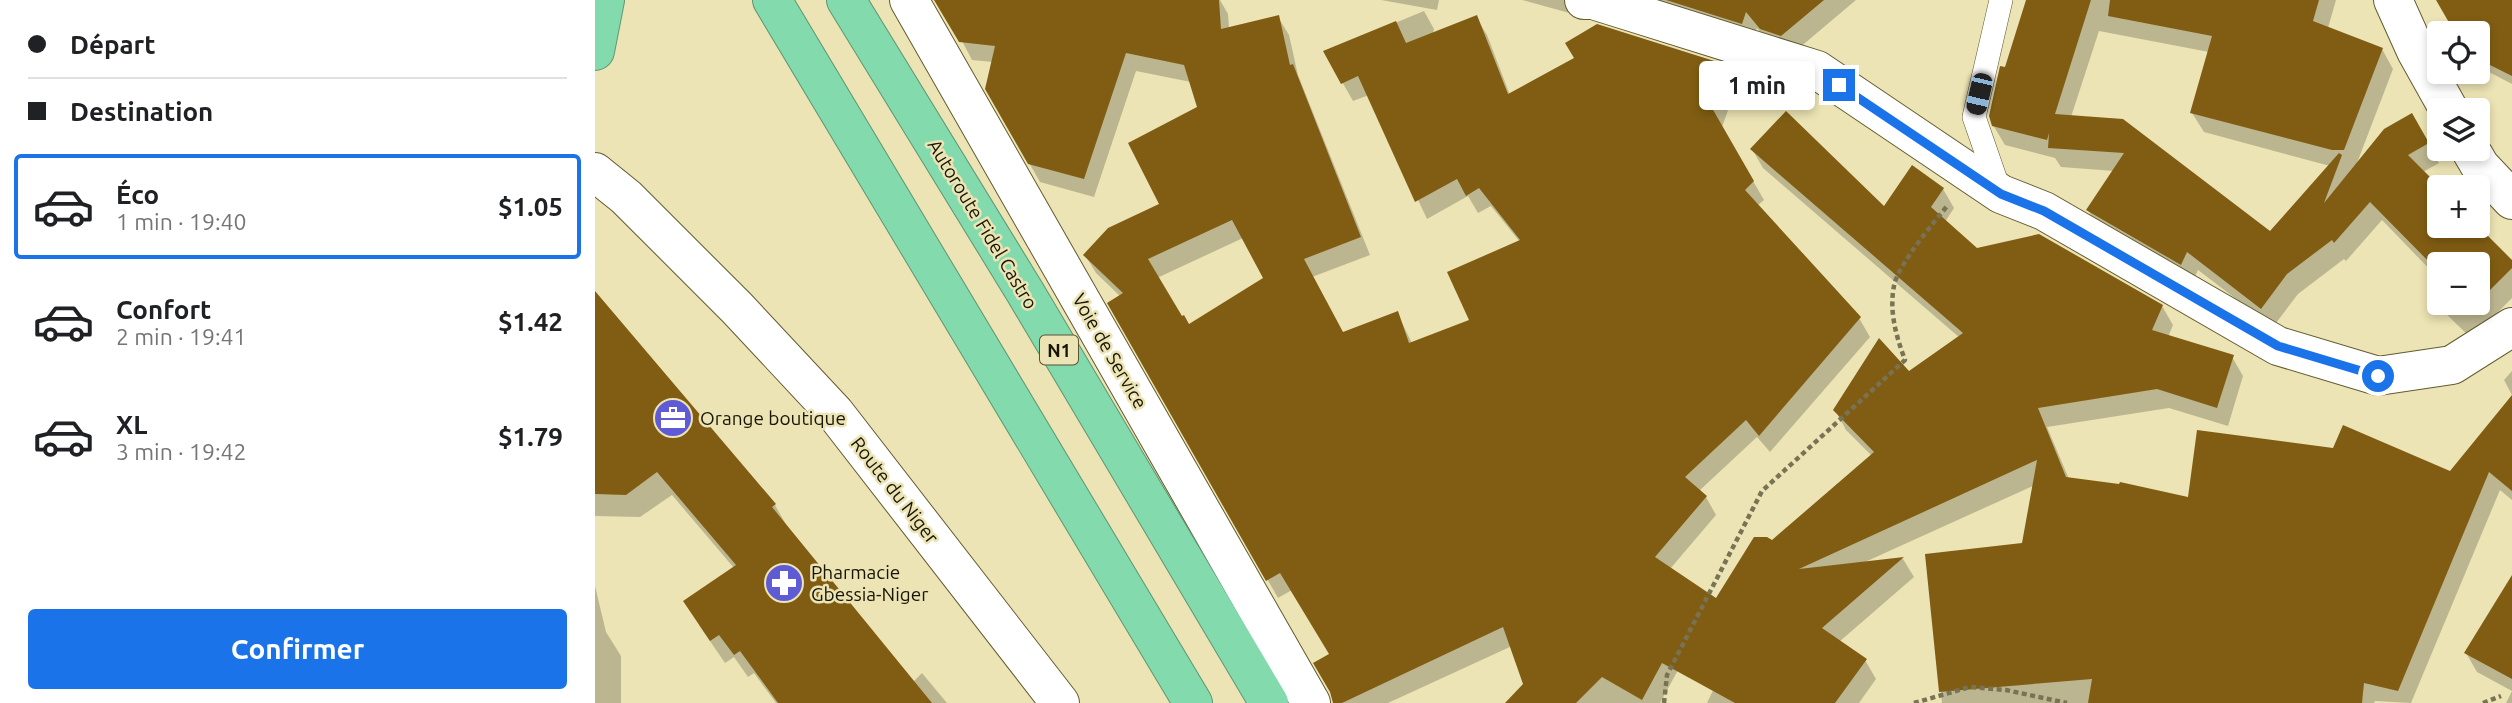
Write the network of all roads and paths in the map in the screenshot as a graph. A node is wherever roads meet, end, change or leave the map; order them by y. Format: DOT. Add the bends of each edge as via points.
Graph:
graph roads {
  1 [pos="605,0"];
  2 [pos="772,0"];
  3 [pos="846,0"];
  4 [pos="862,0"];
  5 [pos="909,0"];
  6 [pos="1584,0"];
  7 [pos="2001,0"];
  8 [pos="2393,0"];
  9 [pos="595,51"];
  10 [pos="888,66"];
  11 [pos="2442,98"];
  12 [pos="2477,161"];
  13 [pos="595,172"];
  14 [pos="1987,184"];
  15 [pos="2512,200"];
  16 [pos="2512,327"];
  17 [pos="2501,695"];
  18 [pos="1060,703"];
  19 [pos="1193,703"];
  20 [pos="1269,703"];
  21 [pos="1311,703"];
  22 [pos="1664,703"];
  23 [pos="1914,703"];
  24 [pos="2067,703"];
  25 [pos="2483,703"];
  1 -- 9 [label="highway"];
  2 -- 19 [label="highway"];
  3 -- 10 [label="highway, Autoroute Fidel Castro / N1"];
  4 -- 10 [label="highway"];
  5 -- 21 [label="street, Voie de Service"];
  6 -- 14 [label="street" via="1817,70"];
  7 -- 14 [label="lane" via="1974,117"];
  8 -- 11 [label="street"];
  10 -- 20 [label="highway, Autoroute Fidel Castro / N1"];
  12 -- 15 [label="street"];
  13 -- 18 [label="street, Route du Niger" via="737,308 835,413"];
  14 -- 16 [label="street" via="2044,211 2278,346 2378,376 2452,365"];
  14 -- 22 [label="path" via="1916,245 1894,284 1894,332 1905,360 1762,491 1667,675"];
  17 -- 25 [label="path"];
  23 -- 24 [label="path" via="1970,687"];
}
